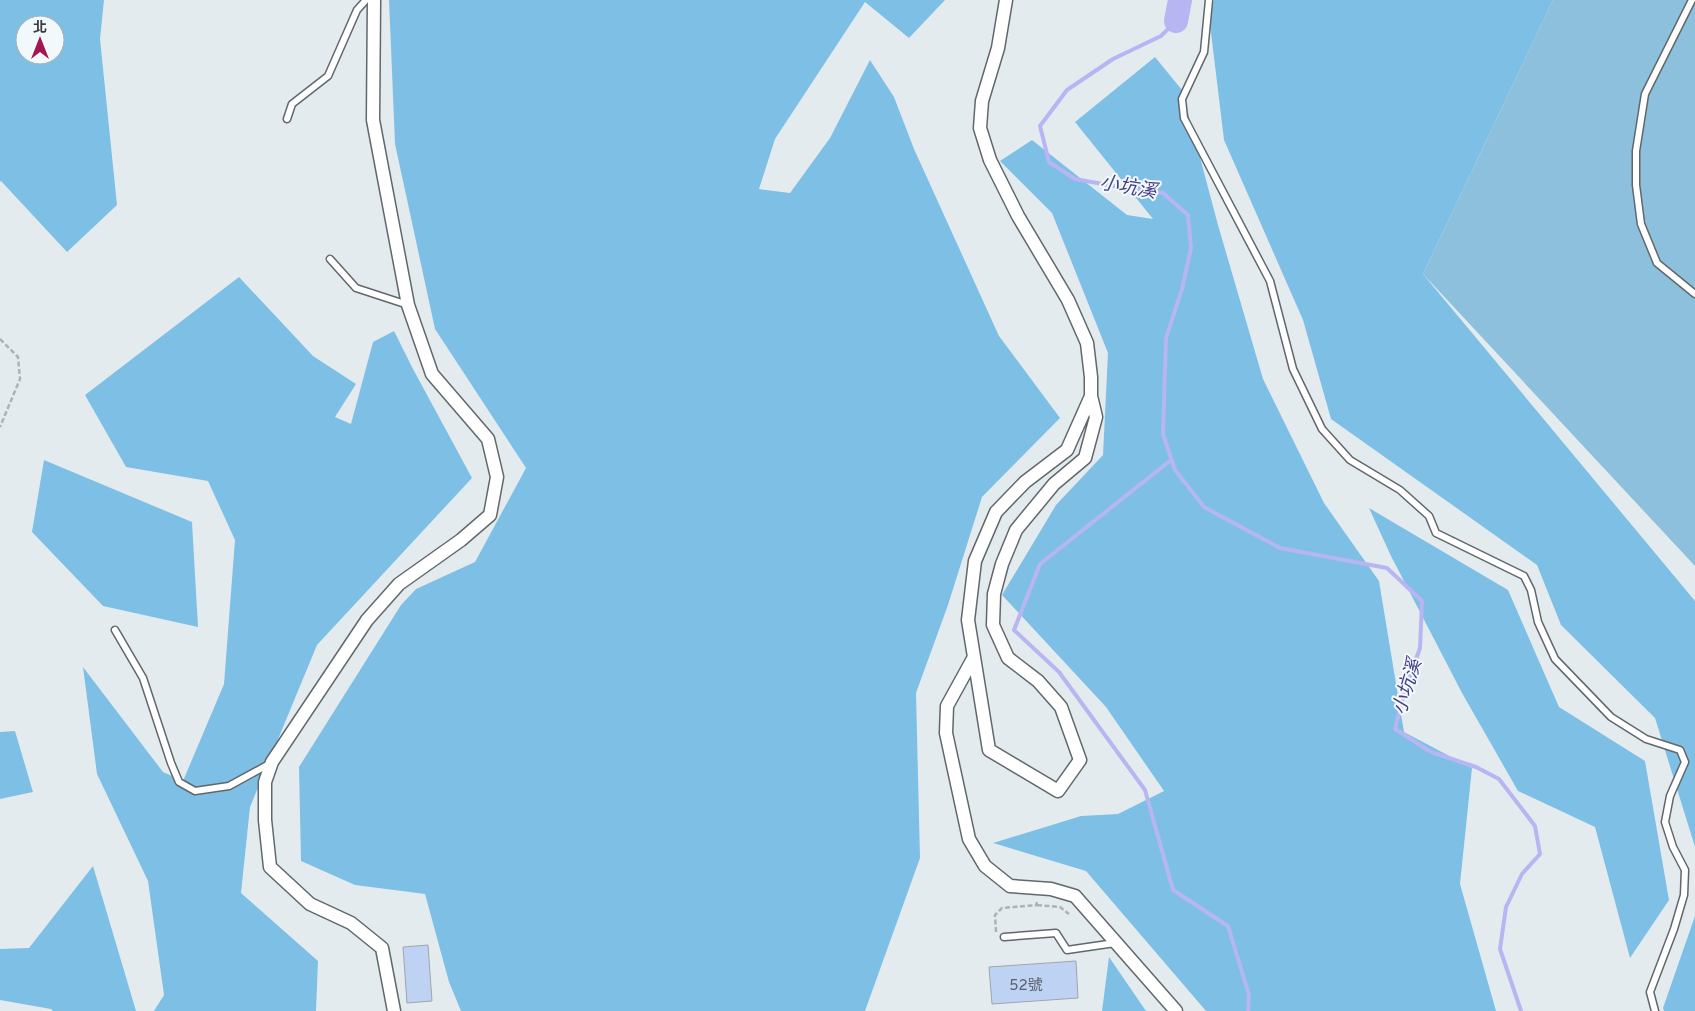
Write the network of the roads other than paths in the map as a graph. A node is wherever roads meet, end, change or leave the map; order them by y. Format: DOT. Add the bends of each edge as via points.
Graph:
graph roads {
  1 [pos="366,0"];
  2 [pos="374,0"];
  3 [pos="1006,0"];
  4 [pos="1210,0"];
  5 [pos="1692,0"];
  6 [pos="287,119"];
  7 [pos="330,259"];
  8 [pos="1695,294"];
  9 [pos="408,305"];
  10 [pos="1091,396"];
  11 [pos="115,630"];
  12 [pos="974,657"];
  13 [pos="272,762"];
  14 [pos="1004,937"];
  15 [pos="1117,943"];
  16 [pos="394,1011"];
  17 [pos="1176,1011"];
  18 [pos="1655,1011"];
  1 -- 6 [label="lane" via="357,10 328,76 292,104"];
  2 -- 9 [label="street" via="373,120"];
  3 -- 10 [label="street" via="998,48 982,101 980,128 990,160 1068,300 1087,343"];
  4 -- 18 [label="lane" via="1204,52 1182,99 1184,118 1270,281 1293,369 1322,429 1350,460 1400,490 1429,516 1436,533 1524,576 1531,590 1538,622 1555,659 1611,717 1646,739 1680,750 1685,762 1670,796 1665,822 1684,870 1684,895 1650,992"];
  5 -- 8 [label="lane" via="1645,94 1636,151 1636,185 1641,224 1657,263"];
  7 -- 9 [label="lane" via="356,288"];
  9 -- 13 [label="street" via="432,374 488,440 497,477 490,515 399,584 367,620"];
  10 -- 12 [label="street" via="1067,450 1025,482 996,512 975,562 968,620"];
  10 -- 12 [label="street" via="1096,417 1085,458 1054,484 1016,530 994,594 993,625 1008,658 1038,681 1061,707 1080,760 1058,791 989,750"];
  11 -- 13 [label="lane" via="144,678 179,782 195,791 229,786"];
  12 -- 15 [label="street" via="946,706 946,733 969,839 985,866 1010,886 1051,889 1075,896"];
  13 -- 16 [label="street" via="265,782 270,867 310,904 351,923 382,948"];
  14 -- 15 [label="lane" via="1056,933 1067,950"];
  15 -- 17 [label="street"];
}
